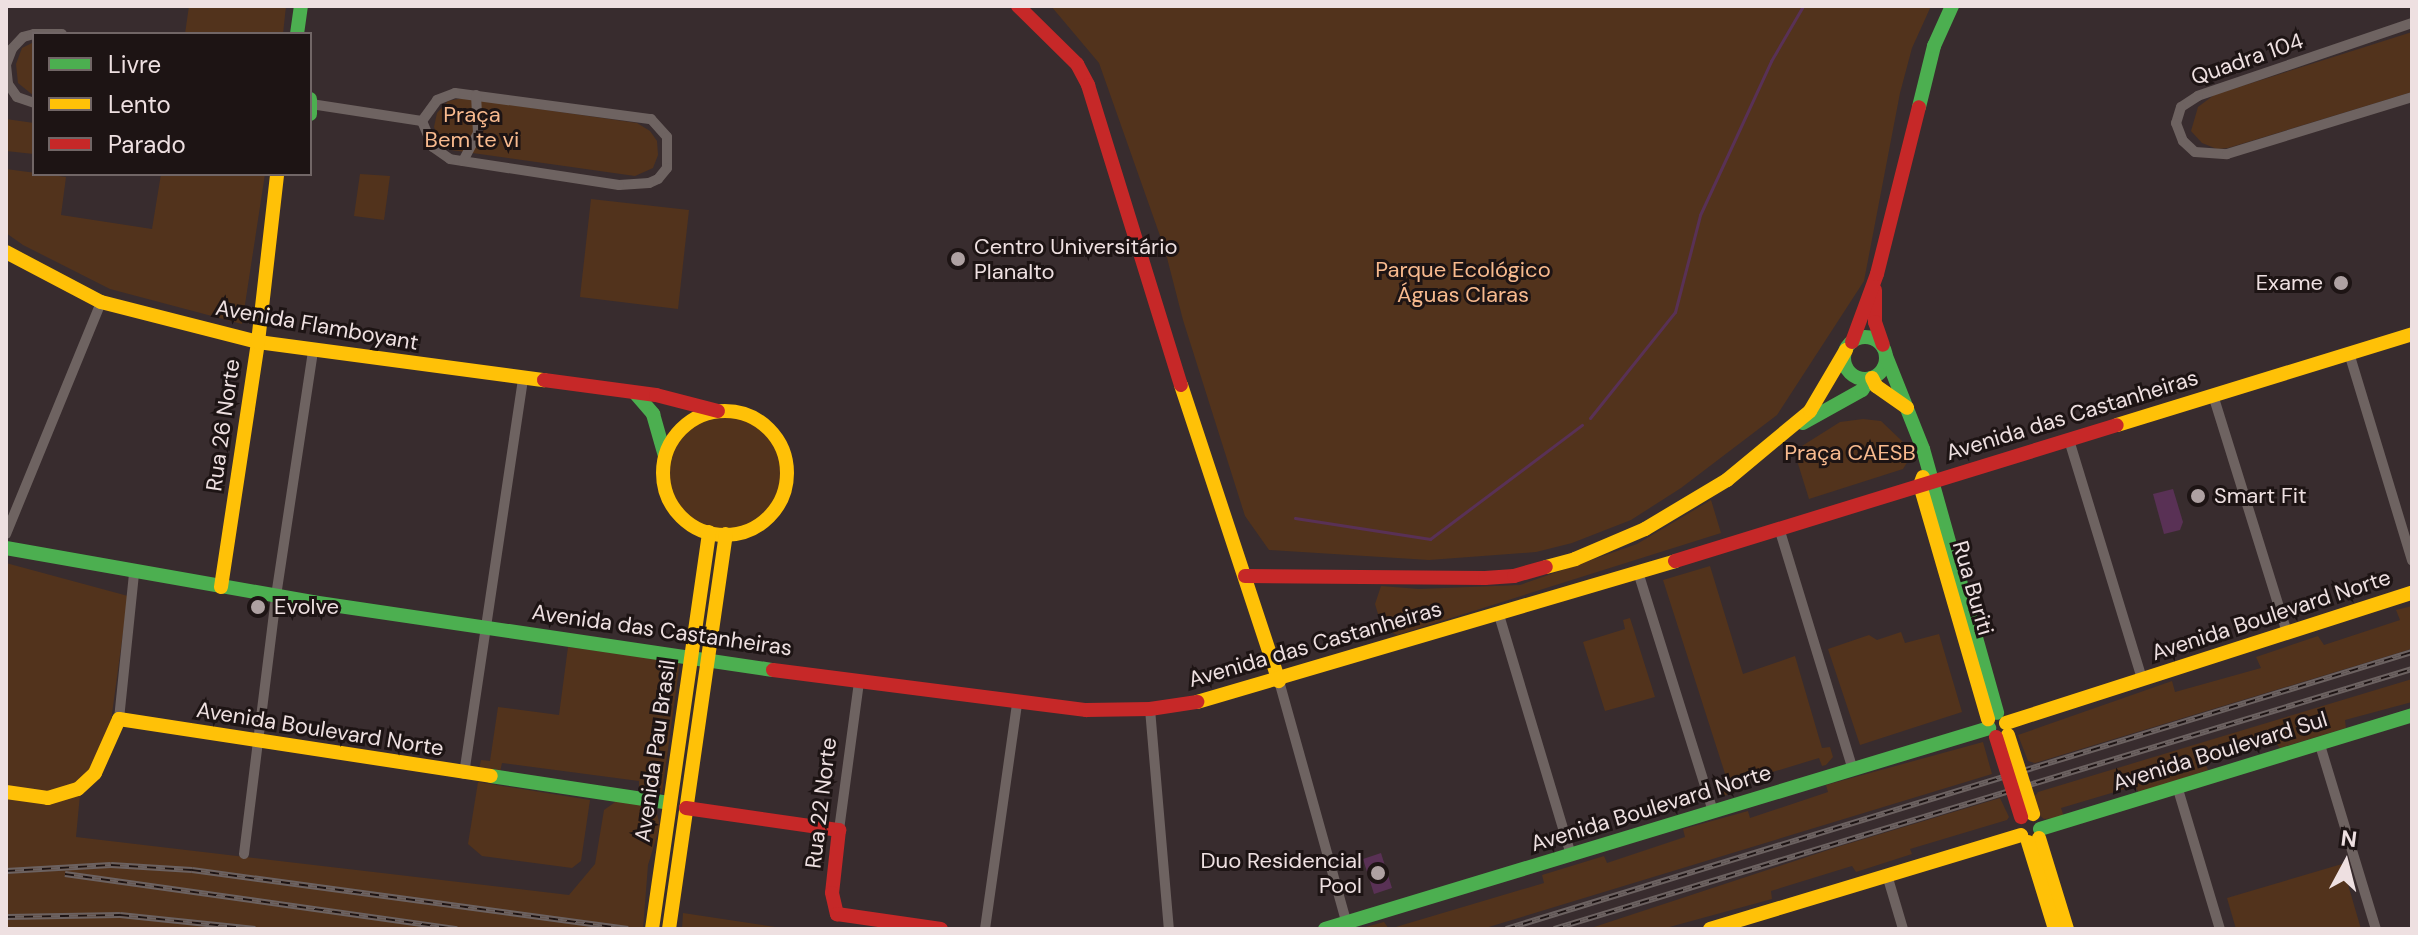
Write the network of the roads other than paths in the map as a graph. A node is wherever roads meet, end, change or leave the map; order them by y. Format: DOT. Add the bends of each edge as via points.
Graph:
graph roads {
  1 [pos="301,6"];
  2 [pos="1018,6"];
  3 [pos="1952,6"];
  4 [pos="2412,23"];
  5 [pos="297,32"];
  6 [pos="32,35"];
  7 [pos="476,95"];
  8 [pos="2412,97"];
  9 [pos="32,102"];
  10 [pos="312,107"];
  11 [pos="422,121"];
  12 [pos="463,161"];
  13 [pos="277,176"];
  14 [pos="6,252"];
  15 [pos="1877,274"];
  16 [pos="101,302"];
  17 [pos="2412,334"];
  18 [pos="258,342"];
  19 [pos="1849,346"];
  20 [pos="313,350"];
  21 [pos="1884,351"];
  22 [pos="2349,353"];
  23 [pos="523,378"];
  24 [pos="1871,378"];
  25 [pos="635,393"];
  26 [pos="2213,395"];
  27 [pos="1908,408"];
  28 [pos="718,411"];
  29 [pos="1788,431"];
  30 [pos="2069,440"];
  31 [pos="665,456"];
  32 [pos="1926,479"];
  33 [pos="1779,528"];
  34 [pos="709,532"];
  35 [pos="6,534"];
  36 [pos="726,534"];
  37 [pos="6,548"];
  38 [pos="2412,561"];
  39 [pos="1638,572"];
  40 [pos="134,573"];
  41 [pos="1245,576"];
  42 [pos="221,587"];
  43 [pos="2412,593"];
  44 [pos="276,596"];
  45 [pos="1499,615"];
  46 [pos="488,627"];
  47 [pos="2287,633"];
  48 [pos="691,655"];
  49 [pos="707,657"];
  50 [pos="2142,679"];
  51 [pos="1279,681"];
  52 [pos="859,682"];
  53 [pos="1017,703"];
  54 [pos="1150,709"];
  55 [pos="2412,715"];
  56 [pos="119,719"];
  57 [pos="1998,726"];
  58 [pos="259,740"];
  59 [pos="2320,745"];
  60 [pos="1853,770"];
  61 [pos="464,774"];
  62 [pos="2177,786"];
  63 [pos="6,792"];
  64 [pos="669,803"];
  65 [pos="686,808"];
  66 [pos="1713,812"];
  67 [pos="2030,828"];
  68 [pos="839,830"];
  69 [pos="244,854"];
  70 [pos="1571,855"];
  71 [pos="1887,875"];
  72 [pos="1347,924"];
  73 [pos="1748,924"];
  74 [pos="652,929"];
  75 [pos="669,929"];
  76 [pos="941,929"];
  77 [pos="985,929"];
  78 [pos="1169,929"];
  79 [pos="1325,929"];
  80 [pos="1710,929"];
  81 [pos="1903,929"];
  82 [pos="2055,929"];
  83 [pos="2067,929"];
  84 [pos="2220,929"];
  85 [pos="2376,929"];
  1 -- 5 [label="street"];
  2 -- 41 [label="street" via="1077,64 1088,85"];
  3 -- 15 [label="street" via="1934,46"];
  4 -- 8 [label="street, Quadra 104" via="2198,96 2181,107 2176,123 2179,135 2195,152 2227,154"];
  6 -- 9 [label="street" via="12,49 6,65 8,84 17,97"];
  7 -- 11 [label="street" via="444,95"];
  7 -- 12 [label="street" via="478,133"];
  7 -- 12 [label="street" via="651,119 667,137 667,168 658,179 636,186"];
  10 -- 11 [label="street"];
  11 -- 12 [label="street" via="433,147"];
  13 -- 18 [label="street, Rua 26 Norte"];
  14 -- 16 [label="street, Avenida Flamboyant"];
  15 -- 19 [label="street"];
  15 -- 21 [label="street, Rua Buriti" via="1875,322"];
  16 -- 18 [label="street, Avenida Flamboyant"];
  16 -- 35 [label="street"];
  17 -- 22 [label="street, Avenida das Castanheiras"];
  18 -- 20 [label="street, Avenida Flamboyant"];
  18 -- 42 [label="street, Rua 26 Norte"];
  19 -- 21 [label="street" via="1864,337"];
  19 -- 24 [label="street" via="1847,369"];
  19 -- 29 [label="street" via="1810,411"];
  20 -- 23 [label="street, Avenida Flamboyant"];
  20 -- 44 [label="street"];
  21 -- 24 [label="street" via="1881,372"];
  21 -- 27 [label="street, Rua Buriti"];
  22 -- 26 [label="street, Avenida das Castanheiras"];
  22 -- 38 [label="street"];
  23 -- 25 [label="street, Avenida Flamboyant"];
  23 -- 46 [label="street"];
  24 -- 27 [label="street"];
  24 -- 29 [label="street" via="1862,390"];
  25 -- 28 [label="street, Avenida Flamboyant"];
  25 -- 31 [label="street" via="653,414"];
  26 -- 30 [label="street, Avenida das Castanheiras"];
  26 -- 47 [label="street"];
  27 -- 32 [label="street, Rua Buriti" via="1923,449"];
  28 -- 31 [label="street" via="695,418 676,434"];
  28 -- 36 [label="street" via="757,419 773,432 788,469 782,498 764,522 746,532"];
  29 -- 41 [label="street" via="1709,493 1645,529 1547,568 1485,578"];
  30 -- 32 [label="street, Avenida das Castanheiras"];
  30 -- 50 [label="street"];
  31 -- 34 [label="street" via="667,496 693,527"];
  32 -- 33 [label="street, Avenida das Castanheiras"];
  32 -- 57 [label="street, Rua Buriti"];
  33 -- 39 [label="street, Avenida das Castanheiras"];
  33 -- 60 [label="street"];
  34 -- 36 [label="street"];
  34 -- 48 [label="street, Avenida Pau Brasil"];
  36 -- 49 [label="street, Avenida Pau Brasil"];
  37 -- 40 [label="street, Avenida das Castanheiras"];
  39 -- 45 [label="street, Avenida das Castanheiras"];
  39 -- 66 [label="street"];
  40 -- 42 [label="street, Avenida das Castanheiras"];
  40 -- 56 [label="street"];
  41 -- 51 [label="street"];
  42 -- 44 [label="street, Avenida das Castanheiras"];
  43 -- 47 [label="street, Avenida Boulevard Norte"];
  44 -- 46 [label="street, Avenida das Castanheiras"];
  44 -- 58 [label="street"];
  45 -- 51 [label="street, Avenida das Castanheiras"];
  45 -- 70 [label="street"];
  46 -- 48 [label="street, Avenida das Castanheiras"];
  46 -- 61 [label="street"];
  47 -- 50 [label="street, Avenida Boulevard Norte"];
  48 -- 49 [label="street, Avenida das Castanheiras"];
  48 -- 64 [label="street, Avenida Pau Brasil"];
  49 -- 52 [label="street, Avenida das Castanheiras"];
  49 -- 65 [label="street, Avenida Pau Brasil"];
  50 -- 57 [label="street, Avenida Boulevard Norte"];
  51 -- 54 [label="street, Avenida das Castanheiras" via="1217,699"];
  51 -- 72 [label="street"];
  52 -- 53 [label="street, Avenida das Castanheiras"];
  52 -- 68 [label="street, Rua 22 Norte"];
  53 -- 54 [label="street, Avenida das Castanheiras"];
  53 -- 77 [label="street"];
  54 -- 78 [label="street"];
  55 -- 59 [label="street, Avenida Boulevard Sul"];
  56 -- 58 [label="street, Avenida Boulevard Norte"];
  56 -- 63 [label="street" via="95,773 78,789 48,798"];
  57 -- 60 [label="street, Avenida Boulevard Norte"];
  57 -- 67 [label="street, Rua Buriti, bridge"];
  58 -- 61 [label="street, Avenida Boulevard Norte"];
  58 -- 69 [label="street"];
  59 -- 62 [label="street, Avenida Boulevard Sul"];
  59 -- 85 [label="street"];
  60 -- 66 [label="street, Avenida Boulevard Norte"];
  61 -- 64 [label="street, Avenida Boulevard Norte"];
  62 -- 67 [label="street, Avenida Boulevard Sul"];
  62 -- 84 [label="street"];
  64 -- 74 [label="street, Avenida Pau Brasil"];
  65 -- 68 [label="street"];
  65 -- 75 [label="street, Avenida Pau Brasil"];
  66 -- 70 [label="street, Avenida Boulevard Norte"];
  67 -- 71 [label="street, Avenida Boulevard Sul"];
  67 -- 82 [label="street, Rua Buriti"];
  67 -- 83 [label="street, Rua Buriti"];
  68 -- 76 [label="street, Rua 22 Norte" via="833,904 837,914"];
  70 -- 72 [label="street, Avenida Boulevard Norte"];
  71 -- 73 [label="street, Avenida Boulevard Sul"];
  71 -- 81 [label="street"];
  72 -- 79 [label="street, Avenida Boulevard Norte"];
  73 -- 80 [label="street, Avenida Boulevard Sul"];
}
